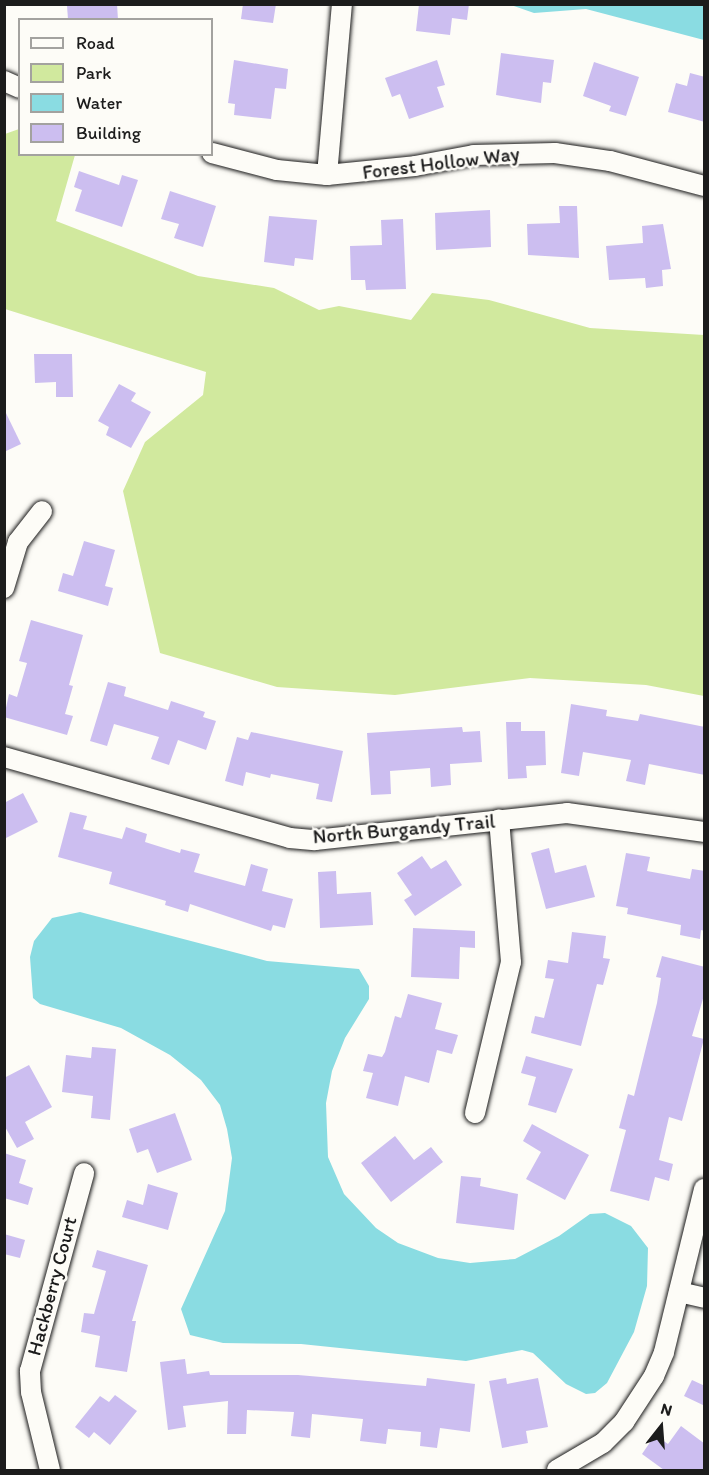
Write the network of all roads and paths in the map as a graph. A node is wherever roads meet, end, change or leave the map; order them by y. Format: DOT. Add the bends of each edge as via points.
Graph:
graph roads {
  1 [pos="342,4"];
  2 [pos="4,81"];
  3 [pos="18,87"];
  4 [pos="213,153"];
  5 [pos="327,175"];
  6 [pos="705,186"];
  7 [pos="42,511"];
  8 [pos="4,588"];
  9 [pos="4,757"];
  10 [pos="499,820"];
  11 [pos="705,832"];
  12 [pos="475,1113"];
  13 [pos="84,1173"];
  14 [pos="705,1189"];
  15 [pos="680,1292"];
  16 [pos="705,1298"];
  17 [pos="50,1470"];
  18 [pos="557,1470"];
  1 -- 5 [label="street"];
  2 -- 3 [label="street"];
  4 -- 5 [label="street, Forest Hollow Way" via="277,170"];
  5 -- 6 [label="street, Forest Hollow Way" via="474,155 555,153 609,161"];
  7 -- 8 [label="street" via="18,542"];
  9 -- 10 [label="street, North Burgandy Trail" via="290,838 315,840"];
  10 -- 11 [label="street, North Burgandy Trail" via="591,813"];
  10 -- 12 [label="street" via="511,962"];
  13 -- 17 [label="street, Hackberry Court" via="30,1371 31,1392"];
  14 -- 15 [label="street"];
  15 -- 16 [label="street"];
  15 -- 18 [label="street" via="664,1352 642,1399 603,1443"];
}
